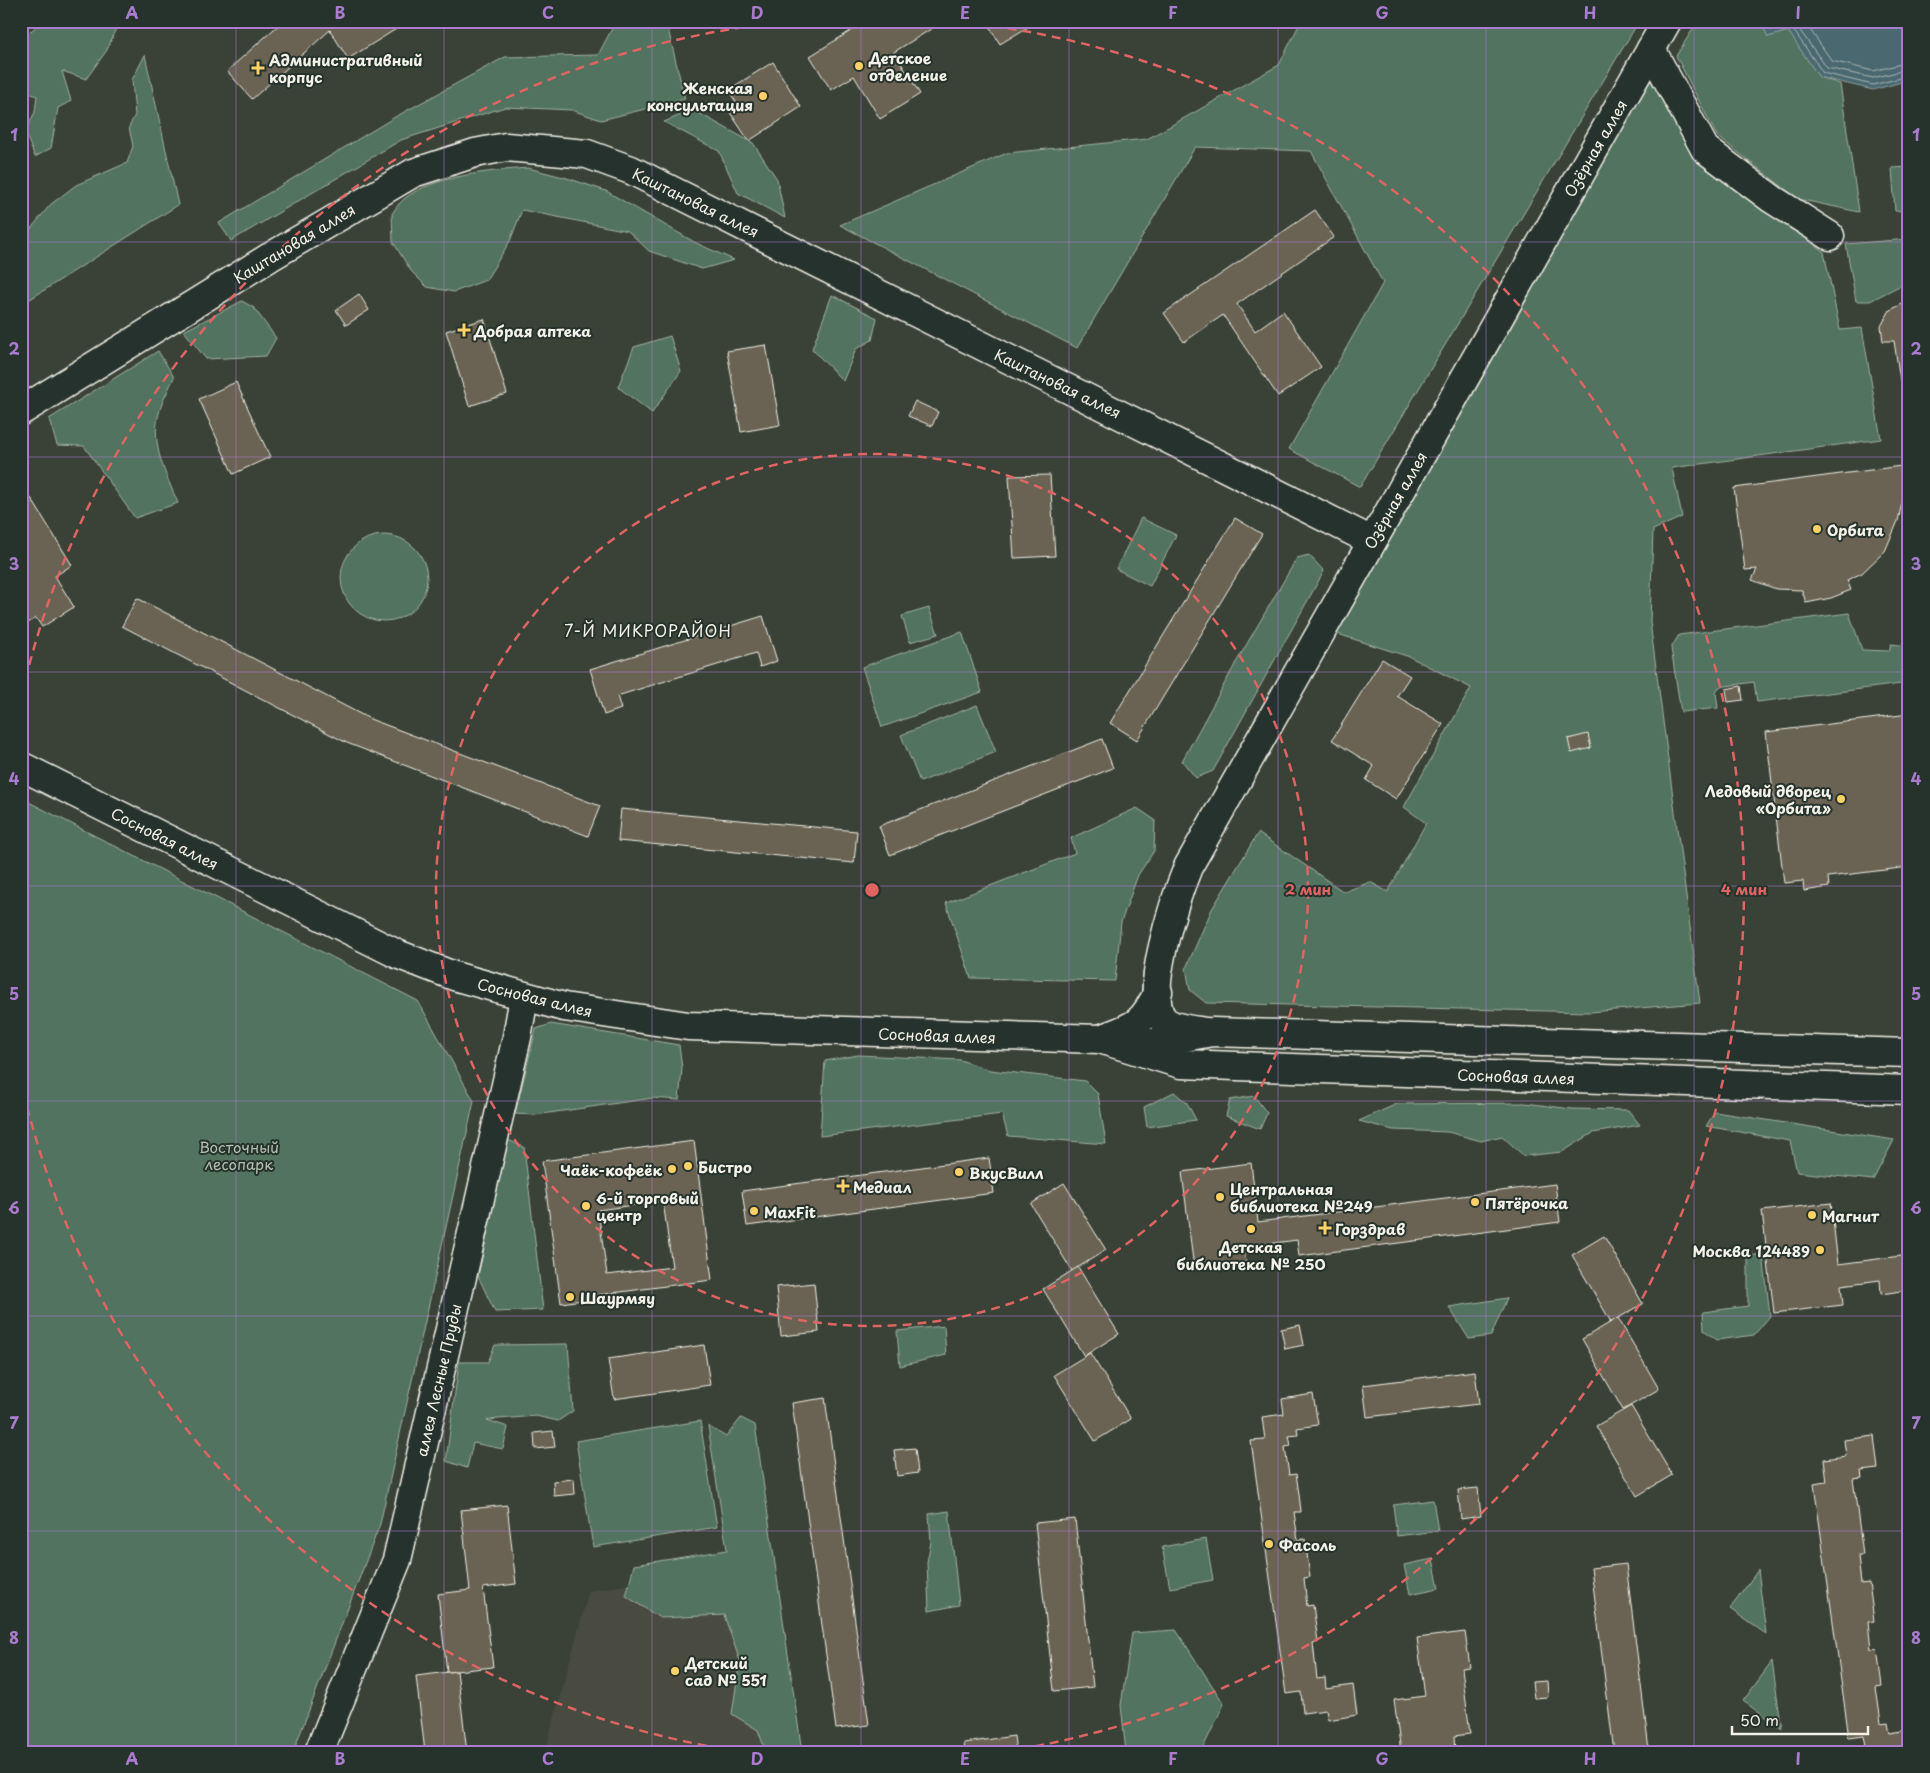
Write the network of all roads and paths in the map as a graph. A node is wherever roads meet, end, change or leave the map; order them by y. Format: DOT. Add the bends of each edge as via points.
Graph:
graph roads {
  1 [pos="1667,21"];
  2 [pos="1651,49"];
  3 [pos="1830,236"];
  4 [pos="21,411"];
  5 [pos="1372,541"];
  6 [pos="21,766"];
  7 [pos="1158,992"];
  8 [pos="524,997"];
  9 [pos="1206,1032"];
  10 [pos="1128,1038"];
  11 [pos="1909,1054"];
  12 [pos="1909,1090"];
  13 [pos="319,1752"];
  1 -- 2 [label="street, Озёрная аллея"];
  2 -- 3 [label="street" via="1705,149 1772,199"];
  2 -- 5 [label="street, Озёрная аллея"];
  4 -- 5 [label="street, Каштановая аллея" via="412,173 506,147 587,154 646,177"];
  5 -- 7 [label="street, Озёрная аллея" via="1188,867 1164,937"];
  6 -- 8 [label="street, Сосновая аллея" via="397,954 454,976"];
  7 -- 9 [label="street" via="1160,1012 1165,1021 1173,1026"];
  7 -- 10 [label="street" via="1148,1014"];
  8 -- 10 [label="street, Сосновая аллея" via="564,1007 695,1027"];
  8 -- 13 [label="street, аллея Лесные Пруды" via="397,1560"];
  9 -- 10 [label="street"];
  9 -- 11 [label="street"];
  10 -- 12 [label="street, Сосновая аллея" via="1181,1064"];
}
